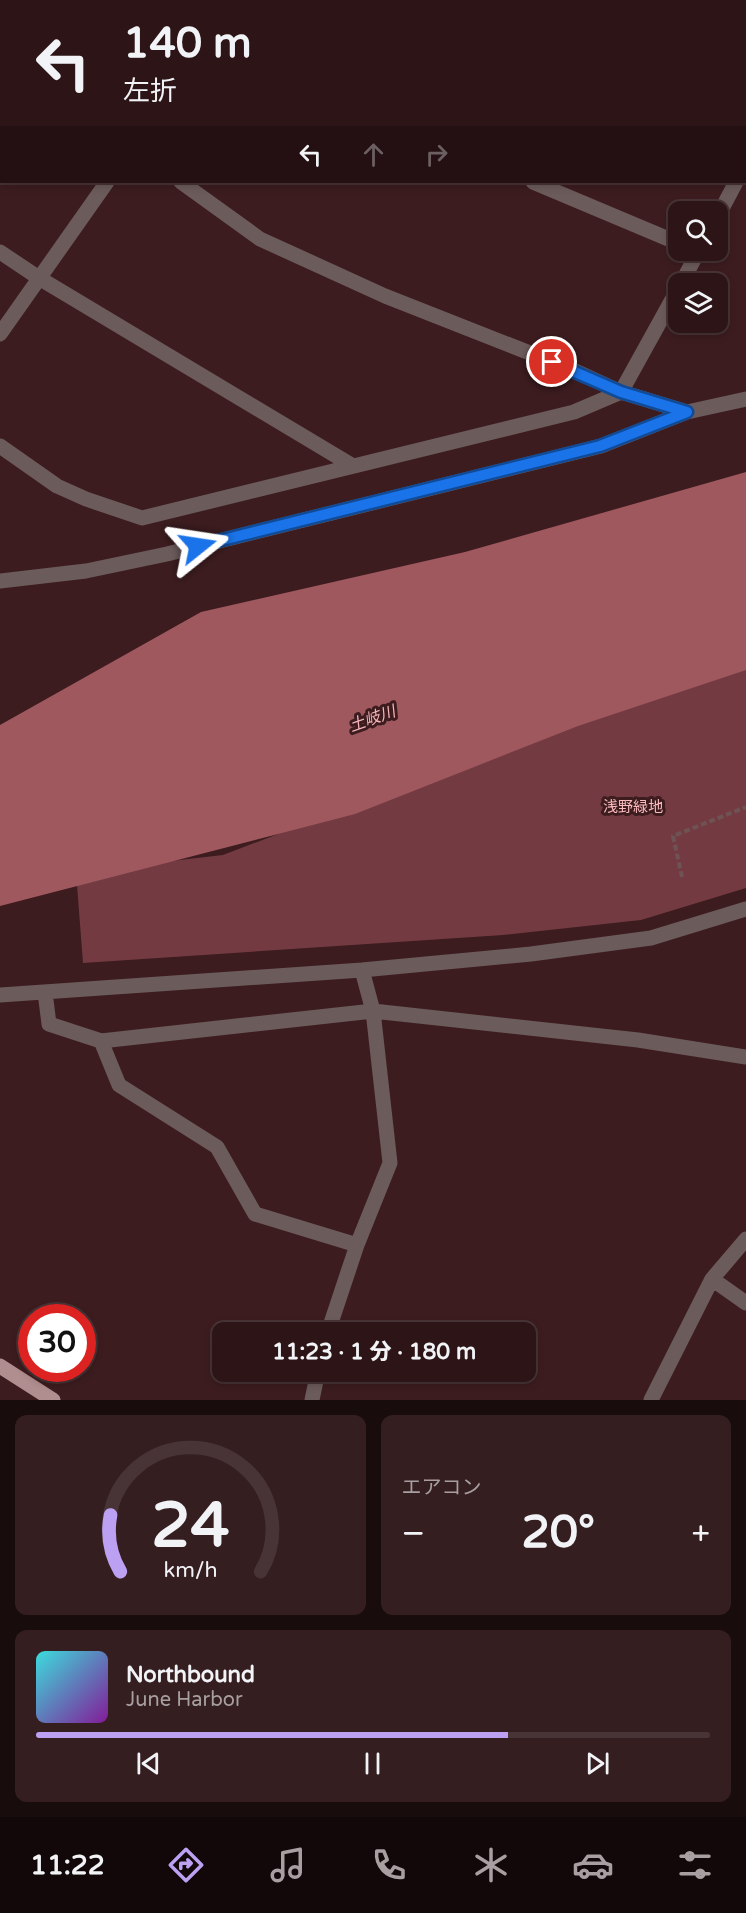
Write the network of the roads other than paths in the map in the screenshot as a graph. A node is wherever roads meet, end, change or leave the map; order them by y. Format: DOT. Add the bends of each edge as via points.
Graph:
graph roads {
  1 [pos="106,183"];
  2 [pos="183,183"];
  3 [pos="535,183"];
  4 [pos="735,183"];
  5 [pos="726,201"];
  6 [pos="668,239"];
  7 [pos="0,252"];
  8 [pos="39,278"];
  9 [pos="668,307"];
  10 [pos="0,334"];
  11 [pos="621,392"];
  12 [pos="746,399"];
  13 [pos="687,412"];
  14 [pos="0,446"];
  15 [pos="353,466"];
  16 [pos="0,581"];
  17 [pos="746,909"];
  18 [pos="362,970"];
  19 [pos="45,992"];
  20 [pos="0,995"];
  21 [pos="373,1011"];
  22 [pos="101,1041"];
  23 [pos="746,1057"];
  24 [pos="746,1239"];
  25 [pos="357,1245"];
  26 [pos="712,1279"];
  27 [pos="746,1303"];
  28 [pos="331,1322"];
  29 [pos="0,1366"];
  30 [pos="316,1382"];
  31 [pos="53,1400"];
  32 [pos="312,1400"];
  33 [pos="651,1400"];
  1 -- 8 [label="street"];
  2 -- 11 [label="street" via="260,239 385,296"];
  3 -- 6 [label="street"];
  4 -- 5 [label="street"];
  7 -- 8 [label="street"];
  8 -- 10 [label="street"];
  8 -- 15 [label="street"];
  9 -- 11 [label="street"];
  11 -- 13 [label="street"];
  11 -- 15 [label="street" via="574,412"];
  12 -- 13 [label="street"];
  13 -- 16 [label="street" via="600,446 166,554 86,571"];
  14 -- 15 [label="street" via="57,486 142,518"];
  17 -- 18 [label="street" via="651,938"];
  18 -- 19 [label="street"];
  18 -- 21 [label="street"];
  19 -- 20 [label="street"];
  19 -- 22 [label="street" via="49,1024"];
  21 -- 22 [label="street"];
  21 -- 23 [label="street" via="638,1040"];
  21 -- 25 [label="street" via="390,1163"];
  22 -- 25 [label="street" via="119,1084 217,1147 255,1214"];
  24 -- 26 [label="street"];
  25 -- 28 [label="street"];
  26 -- 27 [label="street"];
  26 -- 33 [label="street"];
  29 -- 31 [label="main road"];
  30 -- 32 [label="street"];
}
